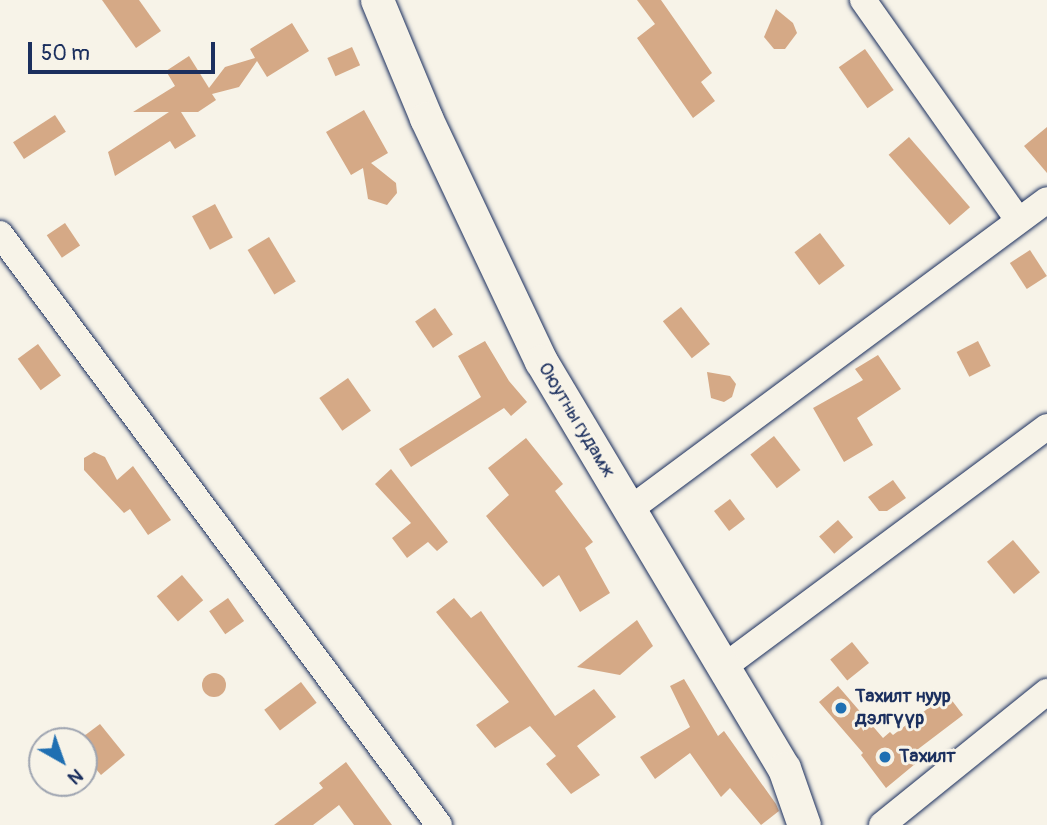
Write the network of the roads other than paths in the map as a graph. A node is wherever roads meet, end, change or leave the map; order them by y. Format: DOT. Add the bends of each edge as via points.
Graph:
graph roads {
  1 [pos="377,0"];
  2 [pos="863,0"];
  3 [pos="1047,200"];
  4 [pos="1018,220"];
  5 [pos="0,234"];
  6 [pos="1047,427"];
  7 [pos="629,510"];
  8 [pos="725,666"];
  9 [pos="1047,692"];
  10 [pos="439,825"];
  11 [pos="804,825"];
  12 [pos="882,825"];
  1 -- 7 [label="street, Оюутны гудамж" via="426,118 541,361"];
  2 -- 4 [label="street"];
  3 -- 4 [label="street"];
  4 -- 7 [label="street"];
  5 -- 10 [label="street"];
  6 -- 8 [label="street"];
  7 -- 8 [label="street, Оюутны гудамж"];
  8 -- 11 [label="street, Оюутны гудамж" via="784,768"];
  9 -- 12 [label="street"];
}
